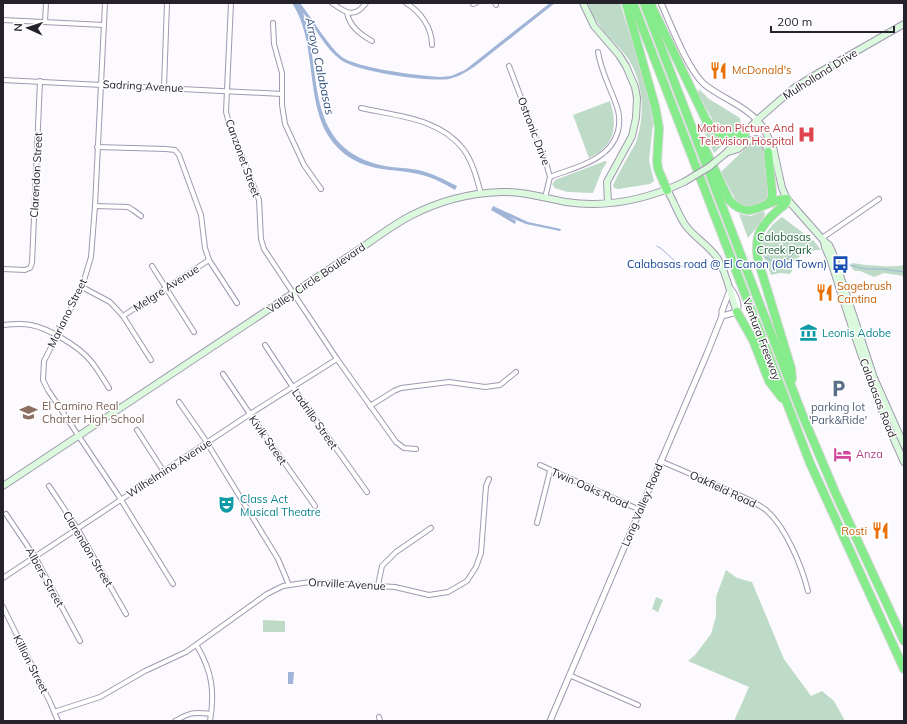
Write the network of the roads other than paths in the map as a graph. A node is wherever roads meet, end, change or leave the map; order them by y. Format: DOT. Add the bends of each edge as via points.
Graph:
graph roads {
  1 [pos="46,3"];
  2 [pos="105,3"];
  3 [pos="168,3"];
  4 [pos="231,3"];
  5 [pos="332,3"];
  6 [pos="366,3"];
  7 [pos="406,3"];
  8 [pos="583,3"];
  9 [pos="626,3"];
  10 [pos="633,3"];
  11 [pos="644,3"];
  12 [pos="650,3"];
  13 [pos="661,3"];
  14 [pos="346,13"];
  15 [pos="3,20"];
  16 [pos="45,22"];
  17 [pos="274,23"];
  18 [pos="104,24"];
  19 [pos="904,24"];
  20 [pos="372,41"];
  21 [pos="432,45"];
  22 [pos="598,52"];
  23 [pos="509,66"];
  24 [pos="3,80"];
  25 [pos="40,82"];
  26 [pos="100,84"];
  27 [pos="164,87"];
  28 [pos="227,91"];
  29 [pos="282,94"];
  30 [pos="361,108"];
  31 [pos="684,110"];
  32 [pos="757,120"];
  33 [pos="745,134"];
  34 [pos="98,146"];
  35 [pos="768,152"];
  36 [pos="726,153"];
  37 [pos="550,177"];
  38 [pos="321,189"];
  39 [pos="667,190"];
  40 [pos="481,194"];
  41 [pos="545,198"];
  42 [pos="787,199"];
  43 [pos="879,199"];
  44 [pos="608,202"];
  45 [pos="769,203"];
  46 [pos="95,206"];
  47 [pos="141,216"];
  48 [pos="823,240"];
  49 [pos="209,260"];
  50 [pos="152,266"];
  51 [pos="3,269"];
  52 [pos="82,288"];
  53 [pos="166,288"];
  54 [pos="730,289"];
  55 [pos="293,294"];
  56 [pos="237,303"];
  57 [pos="737,312"];
  58 [pos="123,316"];
  59 [pos="722,316"];
  60 [pos="3,325"];
  61 [pos="194,332"];
  62 [pos="56,336"];
  63 [pos="265,345"];
  64 [pos="337,359"];
  65 [pos="151,360"];
  66 [pos="516,372"];
  67 [pos="222,374"];
  68 [pos="293,387"];
  69 [pos="109,388"];
  70 [pos="795,395"];
  71 [pos="179,402"];
  72 [pos="370,406"];
  73 [pos="788,406"];
  74 [pos="250,414"];
  75 [pos="137,430"];
  76 [pos="78,436"];
  77 [pos="206,444"];
  78 [pos="904,445"];
  79 [pos="416,449"];
  80 [pos="660,461"];
  81 [pos="904,462"];
  82 [pos="540,465"];
  83 [pos="550,470"];
  84 [pos="164,472"];
  85 [pos="489,479"];
  86 [pos="3,486"];
  87 [pos="49,486"];
  88 [pos="368,492"];
  89 [pos="121,500"];
  90 [pos="315,506"];
  91 [pos="640,510"];
  92 [pos="6,514"];
  93 [pos="538,523"];
  94 [pos="77,528"];
  95 [pos="431,528"];
  96 [pos="35,557"];
  97 [pos="3,578"];
  98 [pos="173,584"];
  99 [pos="289,585"];
  100 [pos="378,585"];
  101 [pos="808,591"];
  102 [pos="3,608"];
  103 [pos="126,614"];
  104 [pos="80,641"];
  105 [pos="904,641"];
  106 [pos="197,646"];
  107 [pos="904,669"];
  108 [pos="569,675"];
  109 [pos="638,705"];
  110 [pos="54,712"];
  111 [pos="211,714"];
  112 [pos="58,721"];
  113 [pos="175,721"];
  114 [pos="210,721"];
  115 [pos="550,721"];
  1 -- 16 [label="street"];
  2 -- 18 [label="street, Mariano Street"];
  3 -- 27 [label="street"];
  4 -- 28 [label="street, Canzonet Street"];
  5 -- 14 [label="street"];
  6 -- 14 [label="street" via="361,10"];
  7 -- 21 [label="street" via="426,23"];
  8 -- 44 [label="main road" via="594,26 626,66 637,98 632,136 607,182"];
  9 -- 39 [label="highway" via="655,106 659,128 658,169"];
  10 -- 73 [label="highway, Ventura Freeway"];
  11 -- 31 [label="highway, Ventura Freeway"];
  12 -- 33 [label="highway" via="706,120 715,130 728,137"];
  13 -- 32 [label="street" via="698,77 711,89"];
  14 -- 20 [label="street" via="353,27"];
  15 -- 16 [label="street"];
  16 -- 18 [label="street"];
  17 -- 29 [label="street" via="274,44 282,77"];
  18 -- 26 [label="street, Mariano Street"];
  19 -- 32 [label="main road, Mulholland Drive" via="794,88"];
  22 -- 37 [label="street" via="619,113 617,135 613,144 601,156"];
  23 -- 37 [label="street, Ostronic Drive"];
  24 -- 25 [label="street, Sadring Avenue"];
  25 -- 26 [label="street, Sadring Avenue"];
  25 -- 51 [label="street, Clarendon Street" via="32,263 30,268 25,270"];
  26 -- 27 [label="street, Sadring Avenue"];
  26 -- 34 [label="street, Mariano Street"];
  27 -- 28 [label="street, Sadring Avenue"];
  28 -- 29 [label="street, Sadring Avenue"];
  28 -- 55 [label="street, Canzonet Street" via="226,112 258,200 264,249"];
  29 -- 38 [label="street" via="285,124 304,165"];
  30 -- 40 [label="street" via="423,121 448,134 464,151 476,175"];
  31 -- 45 [label="highway" via="729,200 747,210"];
  31 -- 70 [label="highway, Ventura Freeway"];
  32 -- 33 [label="main road, Mulholland Drive"];
  32 -- 42 [label="main road, Calabasas Road" via="773,147"];
  33 -- 36 [label="main road, Mulholland Drive"];
  34 -- 46 [label="street, Mariano Street"];
  34 -- 49 [label="street" via="175,150 201,215"];
  35 -- 36 [label="main road" via="765,143 753,139"];
  35 -- 42 [label="main road" via="779,188"];
  35 -- 45 [label="highway" via="772,192"];
  36 -- 39 [label="main road, Mulholland Drive, bridge" via="709,167"];
  37 -- 41 [label="street, Ostronic Drive"];
  39 -- 44 [label="main road, Valley Circle Boulevard" via="638,198"];
  39 -- 54 [label="main road" via="685,225 718,259"];
  40 -- 41 [label="main road, Valley Circle Boulevard" via="514,192"];
  40 -- 55 [label="main road, Valley Circle Boulevard" via="446,202 410,216"];
  41 -- 44 [label="main road, Valley Circle Boulevard" via="568,202"];
  42 -- 45 [label="highway"];
  42 -- 48 [label="main road, Calabasas Road"];
  42 -- 70 [label="highway" via="786,204 760,229 756,249 791,368"];
  43 -- 48 [label="street"];
  46 -- 47 [label="street" via="128,208"];
  46 -- 52 [label="street, Mariano Street" via="91,257"];
  48 -- 78 [label="main road, Calabasas Road" via="829,245 838,265 874,378"];
  48 -- 81 [label="main road, Calabasas Road" via="863,362"];
  49 -- 53 [label="street, Melgre Avenue"];
  49 -- 56 [label="street"];
  50 -- 53 [label="street"];
  52 -- 58 [label="street" via="110,302"];
  52 -- 62 [label="street, Mariano Street"];
  53 -- 58 [label="street, Melgre Avenue"];
  53 -- 61 [label="street"];
  54 -- 57 [label="main road"];
  54 -- 59 [label="street, Long Valley Road"];
  55 -- 64 [label="street, Canzonet Street"];
  55 -- 76 [label="main road, Valley Circle Boulevard"];
  57 -- 59 [label="street"];
  57 -- 73 [label="highway" via="753,340 770,381"];
  58 -- 65 [label="street"];
  59 -- 80 [label="street, Long Valley Road"];
  60 -- 62 [label="street" via="32,325"];
  62 -- 69 [label="street" via="80,350"];
  62 -- 76 [label="street, Mariano Street" via="44,361 43,380"];
  63 -- 68 [label="street, Ladrillo Street"];
  64 -- 68 [label="street, Wilhelmina Avenue"];
  64 -- 72 [label="street, Canzonet Street"];
  66 -- 72 [label="street" via="500,385 485,387 449,382 401,388"];
  67 -- 74 [label="street, Kivik Street"];
  68 -- 74 [label="street, Wilhelmina Avenue"];
  68 -- 88 [label="street, Ladrillo Street"];
  70 -- 105 [label="highway, Ventura Freeway" via="835,492"];
  71 -- 77 [label="street"];
  72 -- 79 [label="street, Canzonet Street" via="400,446"];
  73 -- 107 [label="highway, Ventura Freeway" via="810,463"];
  74 -- 77 [label="street, Wilhelmina Avenue"];
  74 -- 90 [label="street, Kivik Street"];
  75 -- 84 [label="street"];
  76 -- 86 [label="main road, Valley Circle Boulevard"];
  76 -- 89 [label="street, Mariano Street"];
  77 -- 84 [label="street, Wilhelmina Avenue"];
  77 -- 99 [label="street" via="278,559"];
  80 -- 91 [label="street, Long Valley Road"];
  80 -- 101 [label="street, Oakfield Road" via="766,510 782,530"];
  82 -- 83 [label="street, Twin Oaks Road"];
  83 -- 91 [label="street, Twin Oaks Road"];
  83 -- 93 [label="street"];
  84 -- 89 [label="street, Wilhelmina Avenue"];
  85 -- 100 [label="street, Orrville Avenue" via="486,486 481,553 467,581 448,592 429,595"];
  87 -- 94 [label="street, Clarendon Street"];
  89 -- 94 [label="street, Wilhelmina Avenue"];
  89 -- 98 [label="street, Mariano Street"];
  91 -- 108 [label="street, Long Valley Road"];
  92 -- 96 [label="street, Albers Street"];
  94 -- 96 [label="street, Wilhelmina Avenue"];
  94 -- 103 [label="street, Clarendon Street"];
  95 -- 100 [label="street" via="396,552 382,566"];
  96 -- 97 [label="street, Wilhelmina Avenue"];
  96 -- 104 [label="street, Albers Street"];
  99 -- 100 [label="street, Orrville Avenue" via="310,582"];
  99 -- 106 [label="street, Orrville Avenue" via="267,594"];
  102 -- 110 [label="street, Killion Street"];
  106 -- 110 [label="street, Orrville Avenue" via="145,670 100,697"];
  106 -- 111 [label="street" via="211,679"];
  108 -- 109 [label="street"];
  108 -- 115 [label="street, Long Valley Road"];
  110 -- 112 [label="street, Killion Street"];
  111 -- 113 [label="street" via="189,713"];
  111 -- 114 [label="street"];
}
